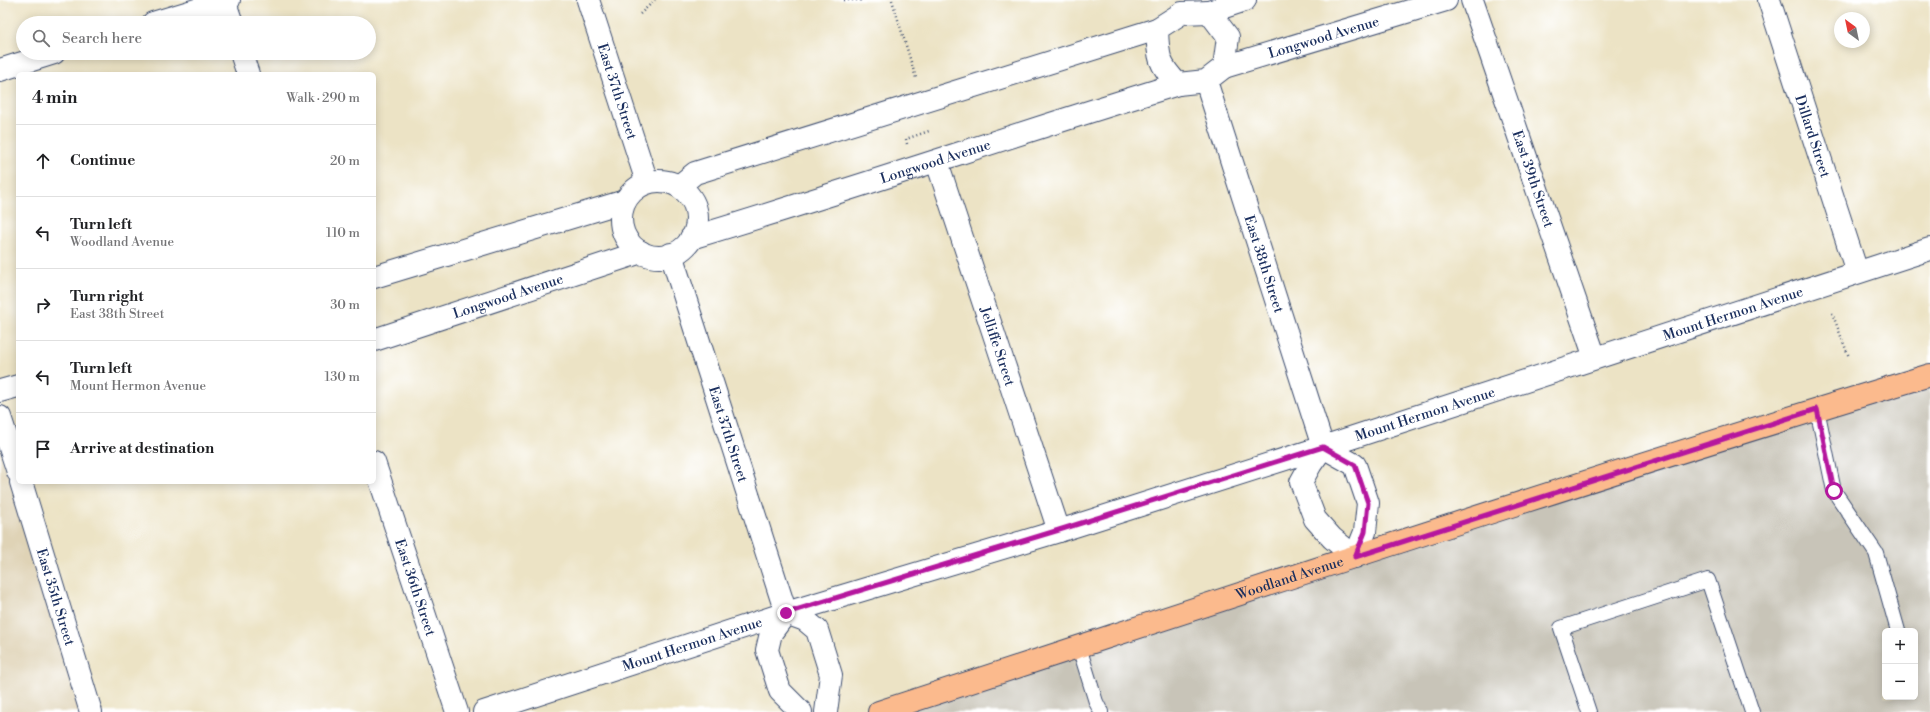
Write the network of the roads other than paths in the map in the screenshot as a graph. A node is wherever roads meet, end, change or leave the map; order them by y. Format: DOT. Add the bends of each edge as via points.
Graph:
graph roads {
  1 [pos="226,0"];
  2 [pos="588,0"];
  3 [pos="1245,0"];
  4 [pos="1446,0"];
  5 [pos="1472,0"];
  6 [pos="1769,0"];
  7 [pos="1180,6"];
  8 [pos="1209,12"];
  9 [pos="175,16"];
  10 [pos="230,16"];
  11 [pos="1157,29"];
  12 [pos="32,60"];
  13 [pos="243,60"];
  14 [pos="1224,67"];
  15 [pos="0,70"];
  16 [pos="247,72"];
  17 [pos="1206,81"];
  18 [pos="1178,84"];
  19 [pos="937,162"];
  20 [pos="647,182"];
  21 [pos="679,186"];
  22 [pos="625,201"];
  23 [pos="692,238"];
  24 [pos="1930,249"];
  25 [pos="641,252"];
  26 [pos="671,254"];
  27 [pos="1857,272"];
  28 [pos="376,276"];
  29 [pos="376,339"];
  30 [pos="1595,358"];
  31 [pos="1930,375"];
  32 [pos="16,387"];
  33 [pos="0,391"];
  34 [pos="1817,409"];
  35 [pos="0,417"];
  36 [pos="1323,447"];
  37 [pos="14,448"];
  38 [pos="16,460"];
  39 [pos="376,468"];
  40 [pos="22,484"];
  41 [pos="1059,530"];
  42 [pos="1355,557"];
  43 [pos="786,613"];
  44 [pos="1897,628"];
  45 [pos="1079,647"];
  46 [pos="91,712"];
  47 [pos="457,712"];
  48 [pos="484,712"];
  49 [pos="801,712"];
  50 [pos="826,712"];
  51 [pos="880,712"];
  52 [pos="1101,712"];
  53 [pos="1588,712"];
  54 [pos="1752,712"];
  1 -- 9 [label="street"];
  1 -- 10 [label="street"];
  2 -- 20 [label="street, East 37th Street"];
  3 -- 8 [label="street"];
  4 -- 14 [label="street, Longwood Avenue"];
  5 -- 30 [label="street, East 39th Street"];
  6 -- 27 [label="street, Dillard Street"];
  7 -- 8 [label="street"];
  7 -- 11 [label="street"];
  8 -- 14 [label="street" via="1228,37"];
  11 -- 18 [label="street" via="1158,57 1168,74"];
  11 -- 21 [label="street" via="695,173"];
  12 -- 15 [label="street"];
  13 -- 16 [label="street"];
  14 -- 17 [label="street"];
  17 -- 18 [label="street"];
  17 -- 36 [label="street, East 38th Street"];
  18 -- 19 [label="street, Longwood Avenue"];
  19 -- 23 [label="street, Longwood Avenue"];
  19 -- 41 [label="street, Jelliffe Street"];
  20 -- 21 [label="street" via="663,181"];
  20 -- 22 [label="street" via="638,187"];
  21 -- 23 [label="street" via="688,194 697,215"];
  22 -- 25 [label="street" via="621,225 632,246"];
  22 -- 28 [label="street"];
  23 -- 26 [label="street" via="680,251"];
  24 -- 27 [label="street, Mount Hermon Avenue"];
  25 -- 26 [label="street" via="661,257"];
  25 -- 29 [label="street, Longwood Avenue"];
  26 -- 43 [label="street, East 37th Street"];
  27 -- 30 [label="street, Mount Hermon Avenue"];
  30 -- 36 [label="street, Mount Hermon Avenue"];
  31 -- 34 [label="main road, Woodland Avenue"];
  32 -- 33 [label="street"];
  34 -- 42 [label="main road, Woodland Avenue"];
  34 -- 44 [label="lane" via="1834,491 1876,553"];
  35 -- 37 [label="street"];
  36 -- 41 [label="street, Mount Hermon Avenue"];
  36 -- 42 [label="street" via="1355,465 1368,503 1365,532"];
  36 -- 42 [label="street" via="1301,482 1315,519 1332,538"];
  37 -- 38 [label="street"];
  39 -- 47 [label="street, East 36th Street"];
  40 -- 46 [label="street, East 35th Street"];
  41 -- 43 [label="street, Mount Hermon Avenue"];
  42 -- 45 [label="main road, Woodland Avenue"];
  43 -- 48 [label="street, Mount Hermon Avenue"];
  43 -- 49 [label="street" via="771,633 767,650 780,691"];
  43 -- 50 [label="street" via="805,620 817,630 831,675"];
  45 -- 51 [label="main road, Woodland Avenue"];
  45 -- 52 [label="lane"];
  53 -- 54 [label="lane" via="1561,628 1708,580"];
}
